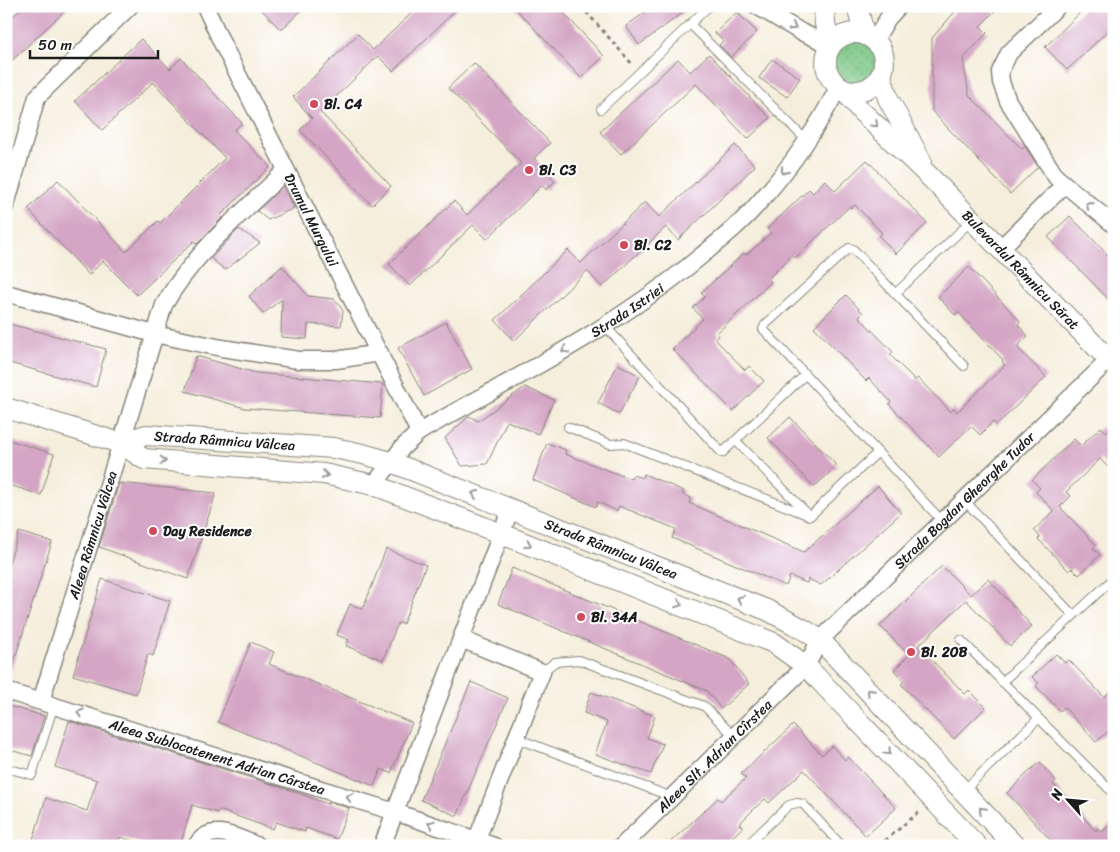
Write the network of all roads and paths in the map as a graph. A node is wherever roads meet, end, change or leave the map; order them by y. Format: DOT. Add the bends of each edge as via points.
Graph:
graph roads {
  1 [pos="130,6"];
  2 [pos="205,6"];
  3 [pos="581,6"];
  4 [pos="708,6"];
  5 [pos="757,6"];
  6 [pos="824,6"];
  7 [pos="857,6"];
  8 [pos="899,6"];
  9 [pos="1058,6"];
  10 [pos="690,24"];
  11 [pos="869,37"];
  12 [pos="831,45"];
  13 [pos="639,72"];
  14 [pos="881,76"];
  15 [pos="840,87"];
  16 [pos="601,109"];
  17 [pos="806,141"];
  18 [pos="286,170"];
  19 [pos="927,174"];
  20 [pos="1064,185"];
  21 [pos="6,205"];
  22 [pos="972,220"];
  23 [pos="1114,225"];
  24 [pos="1000,249"];
  25 [pos="6,293"];
  26 [pos="895,294"];
  27 [pos="606,327"];
  28 [pos="154,334"];
  29 [pos="380,353"];
  30 [pos="1111,363"];
  31 [pos="964,366"];
  32 [pos="806,375"];
  33 [pos="6,408"];
  34 [pos="568,427"];
  35 [pos="419,432"];
  36 [pos="737,442"];
  37 [pos="120,443"];
  38 [pos="878,452"];
  39 [pos="390,462"];
  40 [pos="374,485"];
  41 [pos="964,500"];
  42 [pos="512,508"];
  43 [pos="810,516"];
  44 [pos="942,521"];
  45 [pos="502,534"];
  46 [pos="1114,578"];
  47 [pos="1074,615"];
  48 [pos="461,639"];
  49 [pos="820,640"];
  50 [pos="961,640"];
  51 [pos="806,666"];
  52 [pos="542,672"];
  53 [pos="1002,682"];
  54 [pos="6,691"];
  55 [pos="47,703"];
  56 [pos="1038,719"];
  57 [pos="734,736"];
  58 [pos="516,738"];
  59 [pos="6,768"];
  60 [pos="963,790"];
  61 [pos="1114,794"];
  62 [pos="672,797"];
  63 [pos="933,799"];
  64 [pos="395,812"];
  65 [pos="476,839"];
  66 [pos="196,846"];
  67 [pos="258,846"];
  68 [pos="382,846"];
  69 [pos="494,846"];
  70 [pos="622,846"];
  71 [pos="746,846"];
  72 [pos="842,846"];
  73 [pos="879,846"];
  74 [pos="977,846"];
  75 [pos="1015,846"];
  1 -- 21 [label="street" via="37,97"];
  2 -- 18 [label="street, Drumul Murgului"];
  3 -- 13 [label="path"];
  4 -- 10 [label="lane"];
  5 -- 12 [label="street, one-way"];
  6 -- 12 [label="street"];
  7 -- 11 [label="street"];
  8 -- 11 [label="street"];
  9 -- 20 [label="street" via="1009,53 1003,62 1001,82 1008,101 1052,172"];
  10 -- 13 [label="lane"];
  10 -- 17 [label="lane"];
  11 -- 12 [label="street" via="845,34"];
  11 -- 14 [label="street" via="882,49 885,60"];
  12 -- 15 [label="street" via="826,56 826,68 830,78"];
  13 -- 16 [label="lane"];
  14 -- 15 [label="street" via="868,88 850,91"];
  14 -- 19 [label="street, Bulevardul Râmnicu Sărat" via="888,98"];
  15 -- 17 [label="street, Strada Istriei"];
  15 -- 19 [label="street, Bulevardul Râmnicu Sărat, one-way" via="861,112"];
  17 -- 27 [label="street, Strada Istriei, one-way" via="762,200 734,228 679,274"];
  18 -- 28 [label="street, Aleea Râmnicu Vâlcea" via="177,282 164,305"];
  18 -- 29 [label="street, Drumul Murgului"];
  19 -- 22 [label="street, Bulevardul Râmnicu Sărat"];
  23 -- 20 [label="street, one-way"];
  20 -- 24 [label="street"];
  22 -- 24 [label="street, Bulevardul Râmnicu Sărat"];
  22 -- 26 [label="lane"];
  24 -- 30 [label="street, Bulevardul Râmnicu Sărat"];
  25 -- 28 [label="street"];
  26 -- 31 [label="lane"];
  26 -- 32 [label="lane" via="853,249 846,250 763,329"];
  27 -- 35 [label="street, Strada Istriei, one-way"];
  27 -- 36 [label="lane" via="720,452 724,453"];
  28 -- 29 [label="street" via="299,360 336,360"];
  28 -- 37 [label="street, Aleea Râmnicu Vâlcea"];
  29 -- 35 [label="street, Drumul Murgului"];
  30 -- 41 [label="street, Strada Bogdan Gheorghe Tudor"];
  32 -- 36 [label="lane"];
  32 -- 38 [label="lane"];
  33 -- 37 [label="street, Strada Râmnicu Vâlcea"];
  34 -- 43 [label="lane" via="610,444 624,443"];
  35 -- 39 [label="street, Strada Istriei"];
  36 -- 43 [label="lane"];
  37 -- 39 [label="street, Strada Râmnicu Vâlcea" via="146,435 334,448"];
  37 -- 40 [label="street, Strada Râmnicu Vâlcea, one-way" via="144,459 324,474"];
  37 -- 55 [label="street, Aleea Râmnicu Vâlcea"];
  38 -- 43 [label="lane"];
  38 -- 44 [label="lane"];
  39 -- 40 [label="street, Strada Istriei"];
  42 -- 39 [label="street, Strada Râmnicu Vâlcea, one-way"];
  40 -- 45 [label="street, Strada Râmnicu Vâlcea"];
  41 -- 44 [label="street, Strada Bogdan Gheorghe Tudor"];
  41 -- 47 [label="lane"];
  42 -- 45 [label="street"];
  49 -- 42 [label="street, Strada Râmnicu Vâlcea, one-way" via="767,610"];
  44 -- 49 [label="street, Strada Bogdan Gheorghe Tudor"];
  45 -- 48 [label="street"];
  45 -- 51 [label="street, Strada Râmnicu Vâlcea, one-way" via="754,635 788,652"];
  46 -- 47 [label="lane"];
  47 -- 53 [label="lane"];
  48 -- 52 [label="street"];
  48 -- 64 [label="street"];
  49 -- 51 [label="street, Strada Bogdan Gheorghe Tudor"];
  60 -- 49 [label="street, Strada Râmnicu Vâlcea, one-way"];
  50 -- 53 [label="lane"];
  51 -- 57 [label="street, Aleea Slt. Adrian Cîrstea"];
  51 -- 63 [label="street, Strada Râmnicu Vâlcea, one-way"];
  52 -- 57 [label="lane" via="555,662 579,660 704,706"];
  52 -- 58 [label="street"];
  53 -- 56 [label="lane"];
  54 -- 55 [label="street"];
  55 -- 59 [label="lane" via="32,775"];
  64 -- 55 [label="street, Aleea Sublocotenent Adrian Cârstea, one-way"];
  56 -- 60 [label="lane"];
  56 -- 61 [label="lane"];
  57 -- 62 [label="street, Aleea Slt. Adrian Cîrstea"];
  58 -- 62 [label="lane"];
  58 -- 65 [label="street"];
  75 -- 60 [label="street, Strada Râmnicu Vâlcea, one-way"];
  62 -- 70 [label="street, Aleea Slt. Adrian Cîrstea"];
  63 -- 73 [label="path"];
  63 -- 74 [label="street, Strada Râmnicu Vâlcea"];
  65 -- 64 [label="street, Aleea Sublocotenent Adrian Cârstea, one-way"];
  64 -- 68 [label="street"];
  65 -- 69 [label="street, Aleea Sublocotenent Adrian Cârstea"];
  66 -- 67 [label="street" via="204,835 214,832 229,834"];
  71 -- 72 [label="lane" via="789,805 797,803 803,804"];
}
